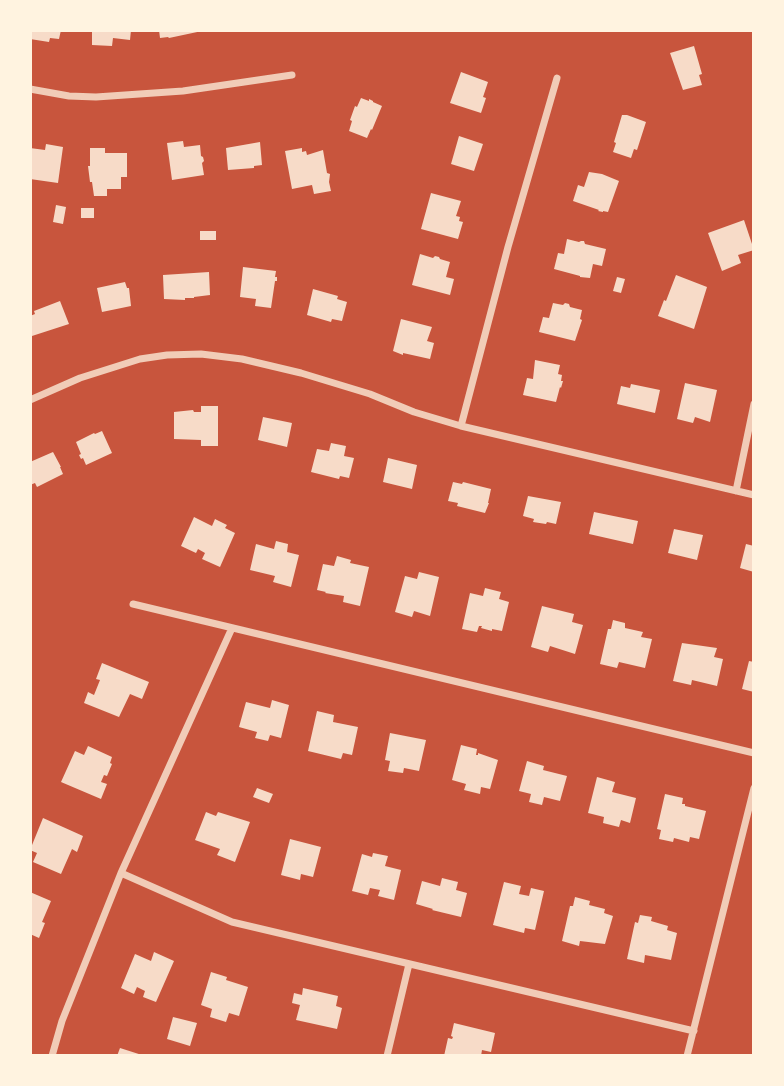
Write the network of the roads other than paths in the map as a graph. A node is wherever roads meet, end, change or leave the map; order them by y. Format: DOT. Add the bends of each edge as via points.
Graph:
graph roads {
  1 [pos="292,75"];
  2 [pos="557,78"];
  3 [pos="30,89"];
  4 [pos="30,400"];
  5 [pos="754,404"];
  6 [pos="461,426"];
  7 [pos="736,491"];
  8 [pos="754,495"];
  9 [pos="133,604"];
  10 [pos="232,628"];
  11 [pos="754,753"];
  12 [pos="754,788"];
  13 [pos="121,873"];
  14 [pos="409,964"];
  15 [pos="694,1031"];
  16 [pos="52,1056"];
  17 [pos="387,1056"];
  18 [pos="687,1056"];
  1 -- 3 [label="street" via="183,91 96,97"];
  2 -- 6 [label="street"];
  4 -- 6 [label="street" via="140,359 201,354 302,373"];
  5 -- 7 [label="street"];
  6 -- 7 [label="street"];
  7 -- 8 [label="street"];
  9 -- 10 [label="street"];
  10 -- 11 [label="street"];
  10 -- 13 [label="street"];
  12 -- 15 [label="street"];
  13 -- 14 [label="street" via="232,922"];
  13 -- 16 [label="street"];
  14 -- 15 [label="street"];
  14 -- 17 [label="street"];
  15 -- 18 [label="street"];
}
